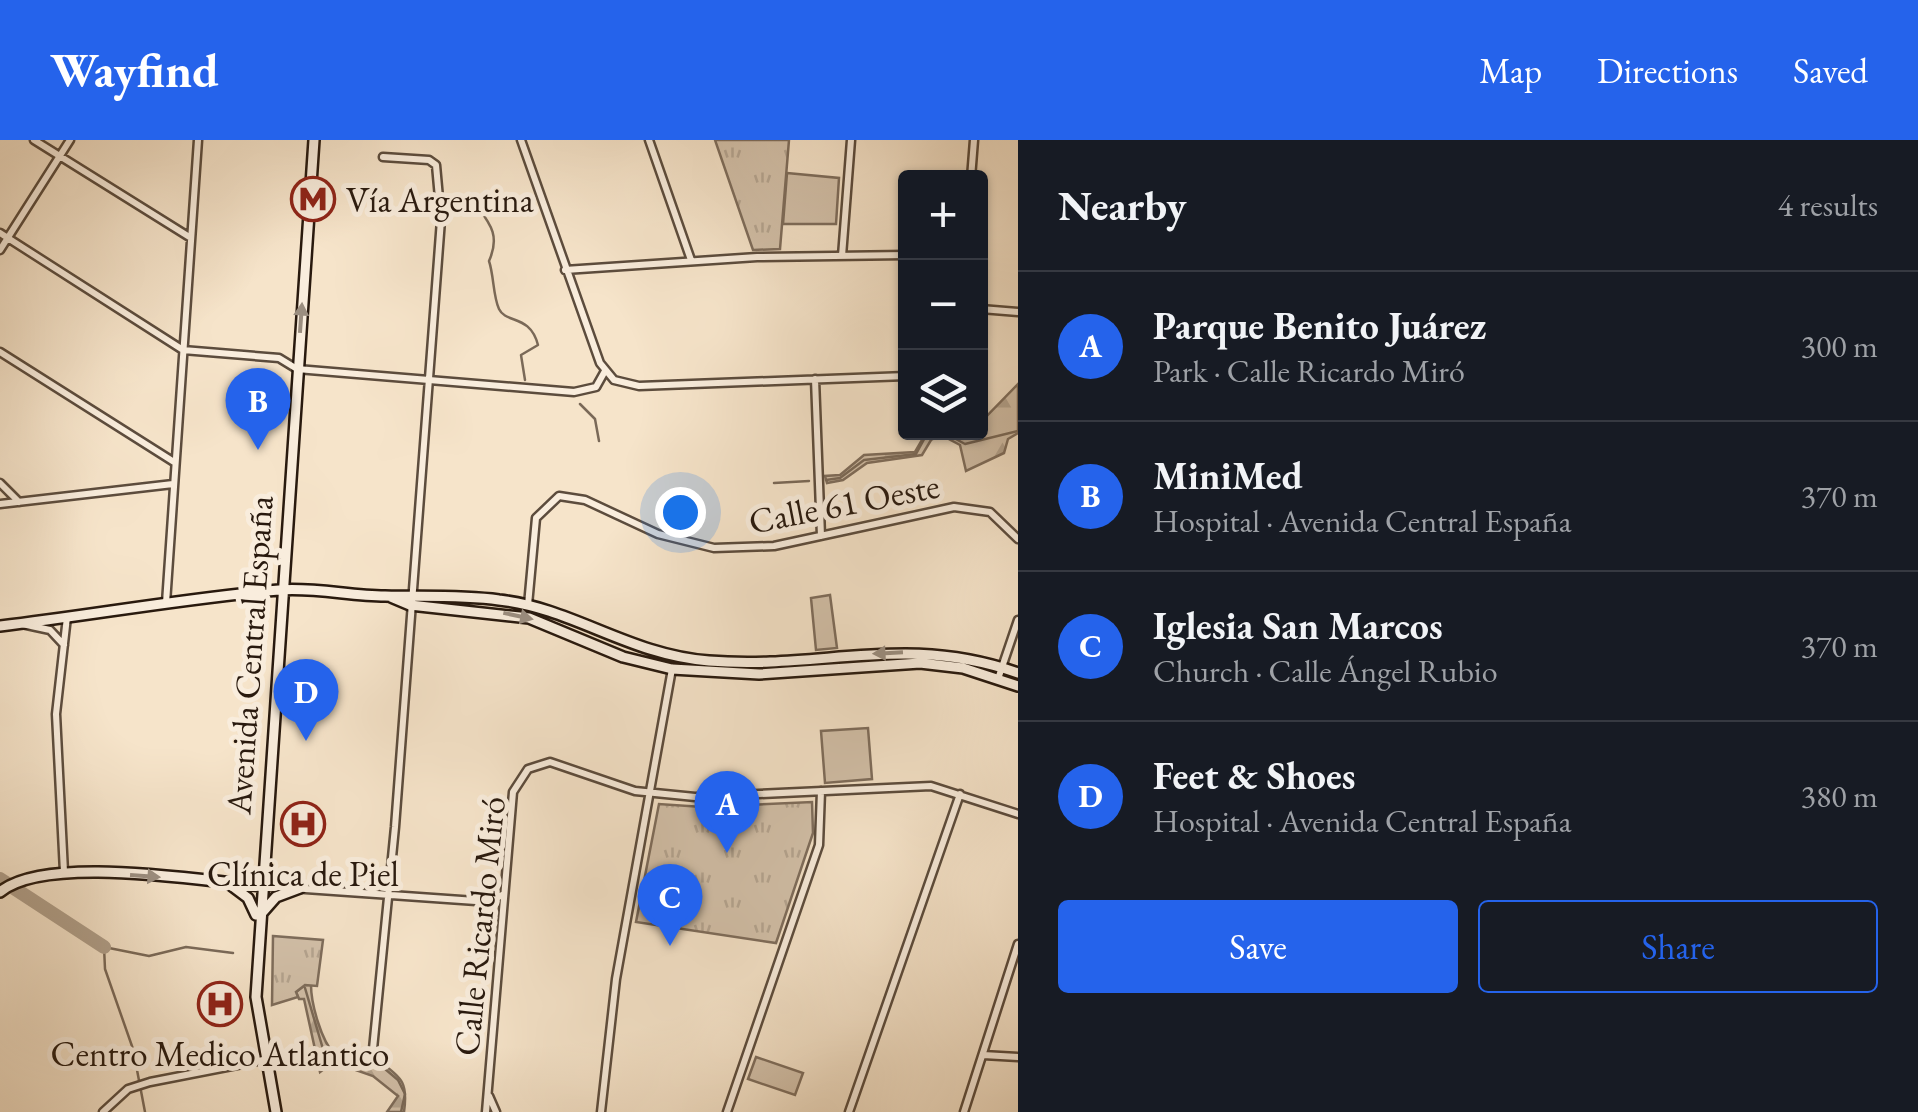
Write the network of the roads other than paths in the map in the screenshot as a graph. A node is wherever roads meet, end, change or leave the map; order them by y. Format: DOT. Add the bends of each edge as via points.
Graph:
graph roads {
  1 [pos="34,140"];
  2 [pos="70,140"];
  3 [pos="198,140"];
  4 [pos="314,140"];
  5 [pos="521,140"];
  6 [pos="649,140"];
  7 [pos="850,140"];
  8 [pos="974,140"];
  9 [pos="60,156"];
  10 [pos="383,157"];
  11 [pos="972,170"];
  12 [pos="4,236"];
  13 [pos="191,238"];
  14 [pos="0,250"];
  15 [pos="898,255"];
  16 [pos="842,256"];
  17 [pos="691,260"];
  18 [pos="565,270"];
  19 [pos="988,310"];
  20 [pos="1018,312"];
  21 [pos="183,350"];
  22 [pos="0,352"];
  23 [pos="297,369"];
  24 [pos="604,371"];
  25 [pos="898,376"];
  26 [pos="816,379"];
  27 [pos="430,381"];
  28 [pos="174,462"];
  29 [pos="0,483"];
  30 [pos="173,484"];
  31 [pos="18,502"];
  32 [pos="0,504"];
  33 [pos="1017,533"];
  34 [pos="821,536"];
  35 [pos="281,590"];
  36 [pos="411,599"];
  37 [pos="166,604"];
  38 [pos="528,605"];
  39 [pos="67,617"];
  40 [pos="1018,620"];
  41 [pos="20,623"];
  42 [pos="0,626"];
  43 [pos="64,646"];
  44 [pos="841,656"];
  45 [pos="687,658"];
  46 [pos="1002,667"];
  47 [pos="842,668"];
  48 [pos="672,670"];
  49 [pos="1018,673"];
  50 [pos="998,679"];
  51 [pos="1018,686"];
  52 [pos="652,780"];
  53 [pos="635,791"];
  54 [pos="820,791"];
  55 [pos="650,793"];
  56 [pos="960,794"];
  57 [pos="1018,814"];
  58 [pos="64,872"];
  59 [pos="225,883"];
  60 [pos="262,886"];
  61 [pos="300,888"];
  62 [pos="0,892"];
  63 [pos="388,892"];
  64 [pos="504,892"];
  65 [pos="490,902"];
  66 [pos="502,917"];
  67 [pos="259,920"];
  68 [pos="1018,944"];
  69 [pos="373,1048"];
  70 [pos="983,1055"];
  71 [pos="1018,1057"];
  72 [pos="264,1060"];
  73 [pos="488,1090"];
  74 [pos="604,1110"];
  75 [pos="103,1112"];
  76 [pos="276,1112"];
  77 [pos="486,1112"];
  78 [pos="496,1112"];
  79 [pos="727,1112"];
  80 [pos="849,1112"];
  81 [pos="964,1112"];
  1 -- 9 [label="street"];
  2 -- 9 [label="street"];
  3 -- 13 [label="street"];
  23 -- 4 [label="main road, Avenida Central España, one-way"];
  5 -- 18 [label="street"];
  6 -- 17 [label="street"];
  7 -- 16 [label="street"];
  8 -- 11 [label="street"];
  9 -- 12 [label="street"];
  9 -- 13 [label="street"];
  10 -- 27 [label="street" via="429,160 438,169"];
  12 -- 14 [label="street"];
  12 -- 21 [label="street"];
  13 -- 21 [label="street"];
  15 -- 16 [label="street"];
  16 -- 17 [label="street"];
  17 -- 18 [label="street"];
  18 -- 24 [label="street"];
  19 -- 20 [label="street"];
  21 -- 23 [label="street" via="279,358"];
  21 -- 28 [label="street"];
  22 -- 28 [label="street"];
  23 -- 27 [label="street"];
  23 -- 35 [label="main road, Avenida Central España"];
  24 -- 26 [label="street" via="639,386"];
  24 -- 27 [label="street" via="596,387 585,391"];
  25 -- 26 [label="street"];
  26 -- 34 [label="street"];
  27 -- 36 [label="street"];
  28 -- 30 [label="street"];
  29 -- 31 [label="street"];
  30 -- 31 [label="street"];
  30 -- 37 [label="street"];
  31 -- 32 [label="street"];
  33 -- 34 [label="street, Calle 61 Oeste" via="990,512 954,506"];
  34 -- 38 [label="street, Calle 61 Oeste" via="751,548 699,546 560,496 536,518"];
  35 -- 36 [label="main road"];
  35 -- 37 [label="main road"];
  35 -- 60 [label="main road, Avenida Central España"];
  36 -- 38 [label="main road"];
  36 -- 48 [label="main road, one-way" via="529,618"];
  36 -- 63 [label="street"];
  37 -- 39 [label="main road"];
  38 -- 45 [label="main road" via="621,643"];
  39 -- 41 [label="main road"];
  39 -- 43 [label="street"];
  40 -- 46 [label="street"];
  41 -- 42 [label="main road"];
  41 -- 43 [label="street" via="50,630"];
  43 -- 58 [label="street" via="56,714"];
  44 -- 45 [label="main road"];
  46 -- 44 [label="main road, one-way" via="939,652"];
  44 -- 47 [label="main road"];
  45 -- 48 [label="main road"];
  46 -- 49 [label="main road"];
  46 -- 50 [label="street"];
  47 -- 48 [label="main road"];
  47 -- 50 [label="main road" via="920,663"];
  48 -- 52 [label="street"];
  50 -- 51 [label="main road"];
  52 -- 53 [label="street"];
  52 -- 55 [label="street"];
  53 -- 55 [label="street, Calle Ricardo Miró"];
  53 -- 64 [label="street, Calle Ricardo Miró" via="550,762 528,769 513,792"];
  54 -- 55 [label="street, Calle Ricardo Miró"];
  54 -- 56 [label="street, Calle Ricardo Miró" via="913,784"];
  54 -- 79 [label="street" via="819,844"];
  55 -- 74 [label="street" via="616,979"];
  56 -- 57 [label="street, Calle Ricardo Miró"];
  56 -- 80 [label="street"];
  58 -- 59 [label="main road, one-way"];
  58 -- 62 [label="main road" via="23,879"];
  59 -- 60 [label="main road"];
  59 -- 67 [label="main road" via="248,898"];
  60 -- 61 [label="street"];
  60 -- 67 [label="main road, Avenida Central España"];
  61 -- 63 [label="street"];
  61 -- 67 [label="main road" via="276,897"];
  63 -- 65 [label="street"];
  63 -- 69 [label="street"];
  64 -- 65 [label="street"];
  64 -- 66 [label="street, Calle Ricardo Miró"];
  65 -- 66 [label="street"];
  66 -- 73 [label="street, Calle Ricardo Miró"];
  67 -- 72 [label="main road, Avenida Central España" via="256,996"];
  68 -- 70 [label="street"];
  70 -- 71 [label="street"];
  70 -- 81 [label="street"];
  72 -- 75 [label="street" via="128,1089"];
  72 -- 76 [label="main road, Avenida Central España"];
  73 -- 77 [label="street, Calle Ricardo Miró"];
  73 -- 78 [label="street"];
}
